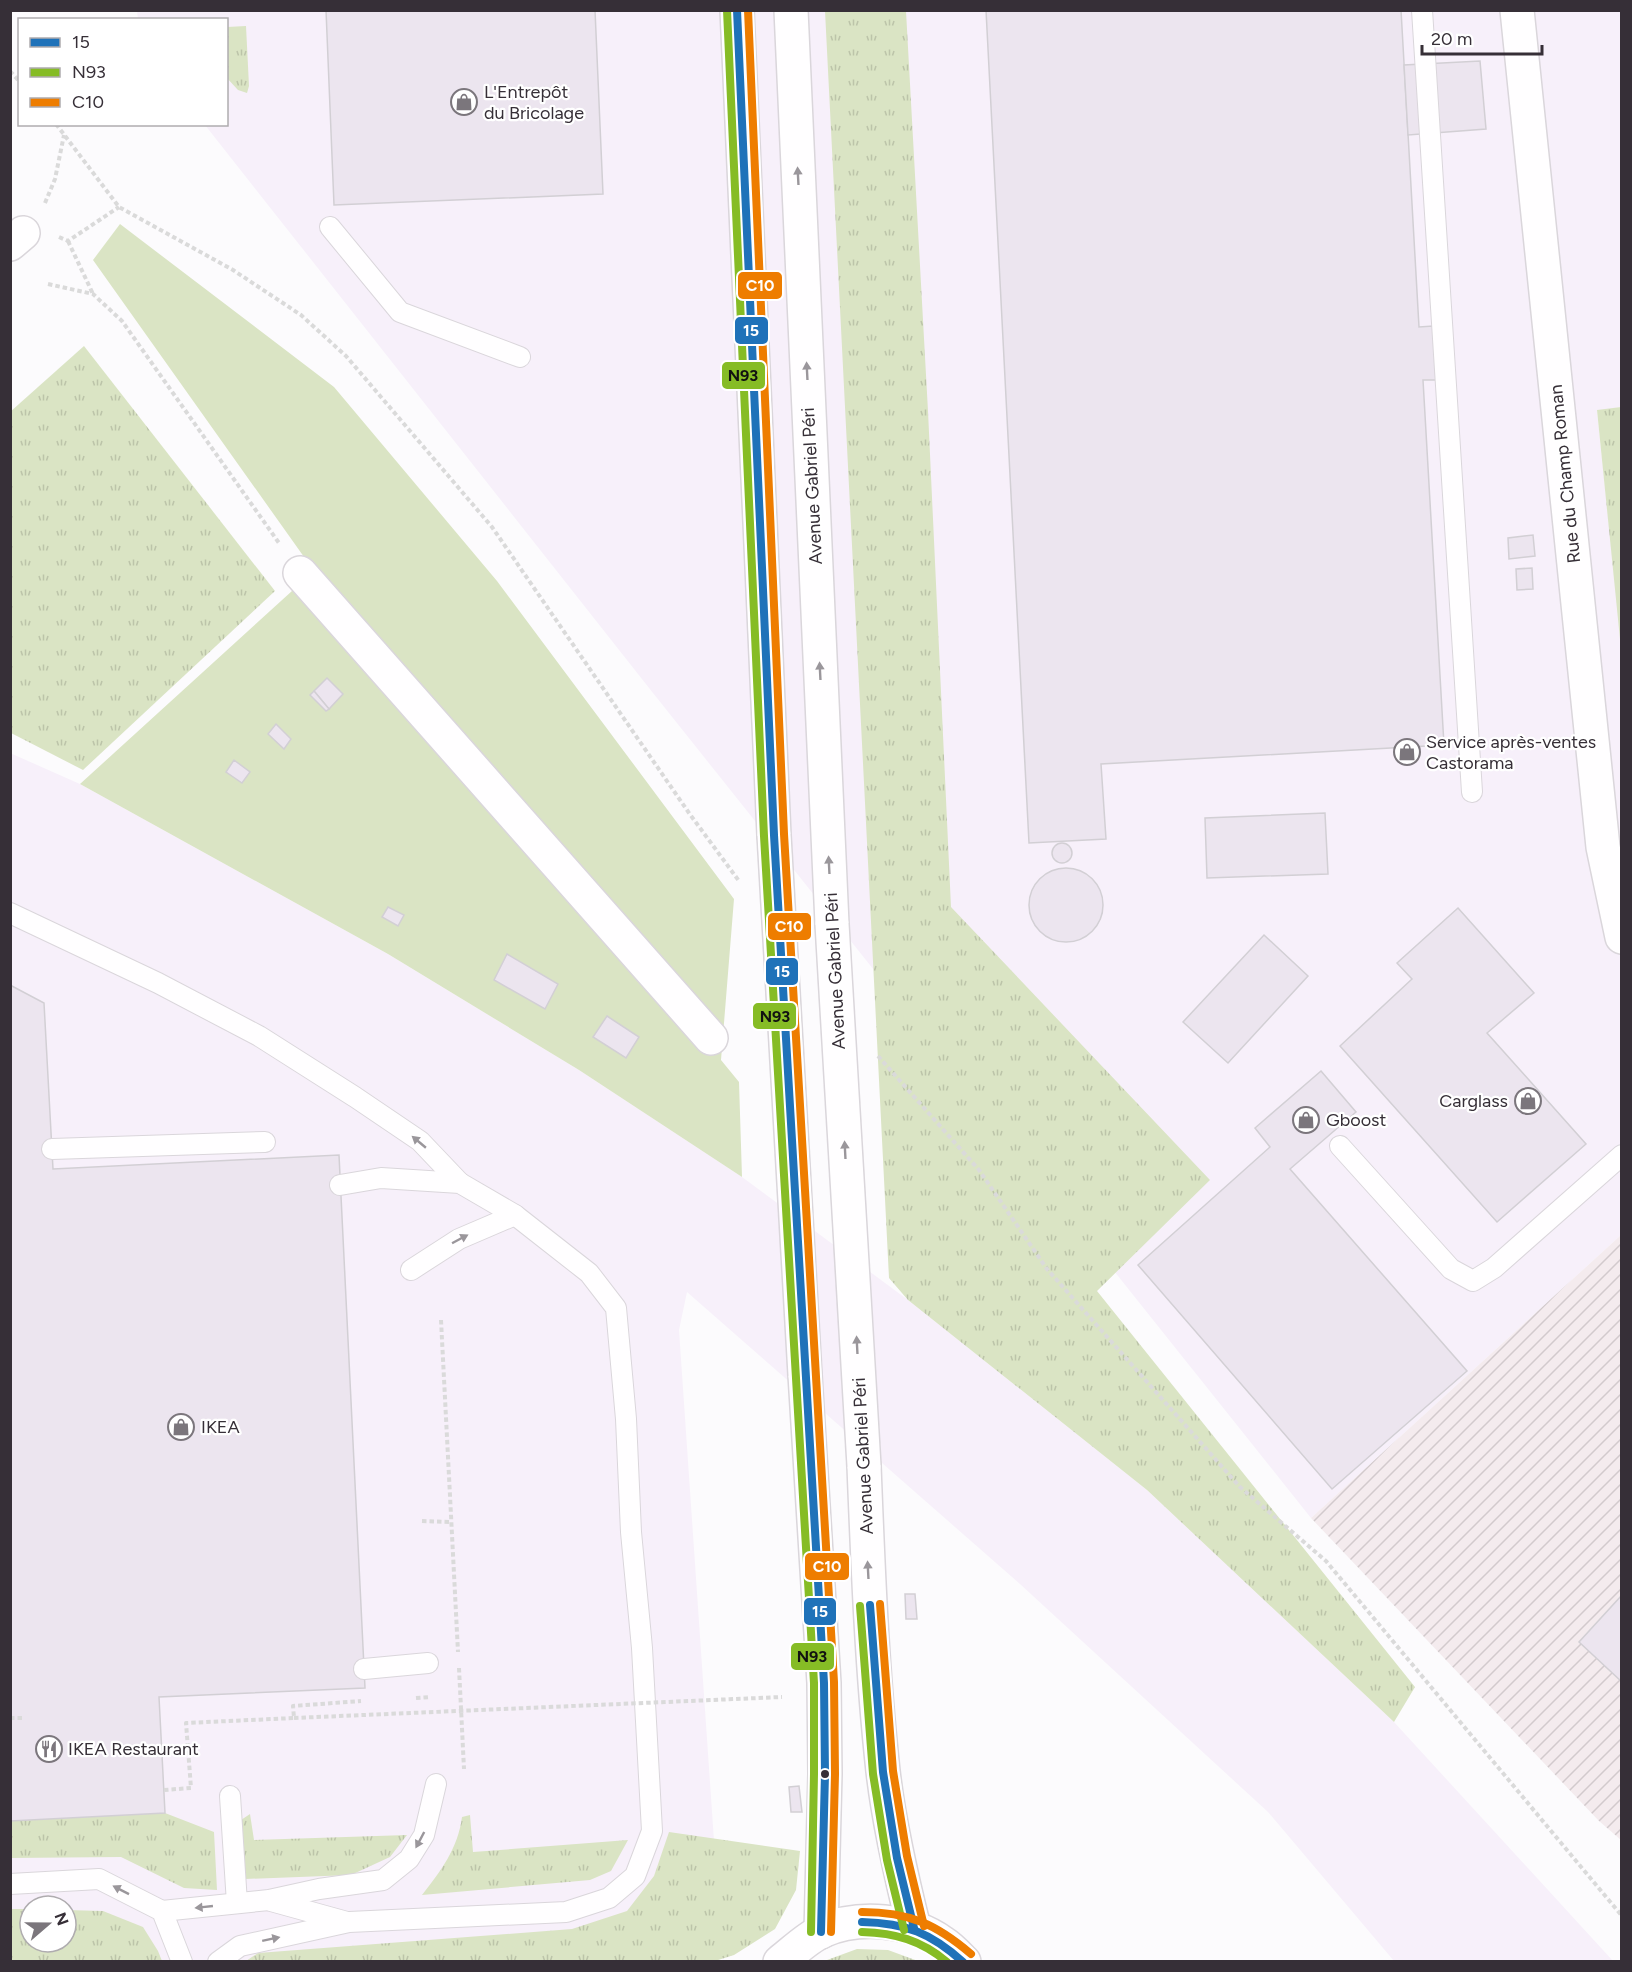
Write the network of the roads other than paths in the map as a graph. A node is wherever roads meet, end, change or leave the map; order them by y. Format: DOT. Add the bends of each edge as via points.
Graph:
graph roads {
  1 [pos="737,10"];
  2 [pos="790,10"];
  3 [pos="1422,10"];
  4 [pos="1516,10"];
  5 [pos="330,227"];
  6 [pos="520,357"];
  7 [pos="300,573"];
  8 [pos="1472,792"];
  9 [pos="10,913"];
  10 [pos="1622,937"];
  11 [pos="711,1038"];
  12 [pos="265,1142"];
  13 [pos="1340,1146"];
  14 [pos="52,1149"];
  15 [pos="1622,1155"];
  16 [pos="460,1183"];
  17 [pos="340,1185"];
  18 [pos="515,1215"];
  19 [pos="411,1270"];
  20 [pos="428,1663"];
  21 [pos="364,1670"];
  22 [pos="436,1784"];
  23 [pos="230,1796"];
  24 [pos="10,1884"];
  25 [pos="269,1900"];
  26 [pos="237,1903"];
  27 [pos="162,1911"];
  28 [pos="350,1922"];
  29 [pos="914,1928"];
  30 [pos="821,1932"];
  31 [pos="182,1962"];
  32 [pos="218,1962"];
  33 [pos="780,1962"];
  34 [pos="964,1962"];
  1 -- 30 [label="main road, bridge" via="774,835 824,1683"];
  29 -- 2 [label="main road, Avenue Gabriel Péri, one-way, bridge" via="897,1858 884,1772 871,1630 831,924"];
  3 -- 8 [label="lane"];
  4 -- 10 [label="main road, Rue du Champ Roman" via="1603,847"];
  5 -- 6 [label="lane" via="400,312"];
  7 -- 11 [label="main road"];
  16 -- 9 [label="lane, one-way" via="420,1142 259,1036"];
  12 -- 14 [label="lane"];
  13 -- 15 [label="lane" via="1450,1269 1473,1281 1494,1268"];
  16 -- 17 [label="lane" via="381,1178"];
  16 -- 18 [label="lane"];
  19 -- 18 [label="lane, one-way" via="459,1239"];
  18 -- 28 [label="lane" via="589,1273 616,1308 652,1831 635,1876 609,1898 567,1912"];
  20 -- 21 [label="lane"];
  22 -- 25 [label="lane, one-way" via="424,1835 409,1859 383,1880"];
  23 -- 26 [label="lane"];
  27 -- 24 [label="lane, one-way" via="99,1879"];
  25 -- 26 [label="lane"];
  25 -- 28 [label="lane"];
  26 -- 27 [label="lane, one-way"];
  27 -- 31 [label="lane"];
  32 -- 28 [label="lane, one-way" via="240,1946"];
  29 -- 30 [label="main road" via="883,1921 851,1922"];
  29 -- 34 [label="main road" via="942,1942"];
  30 -- 33 [label="main road"];
}
